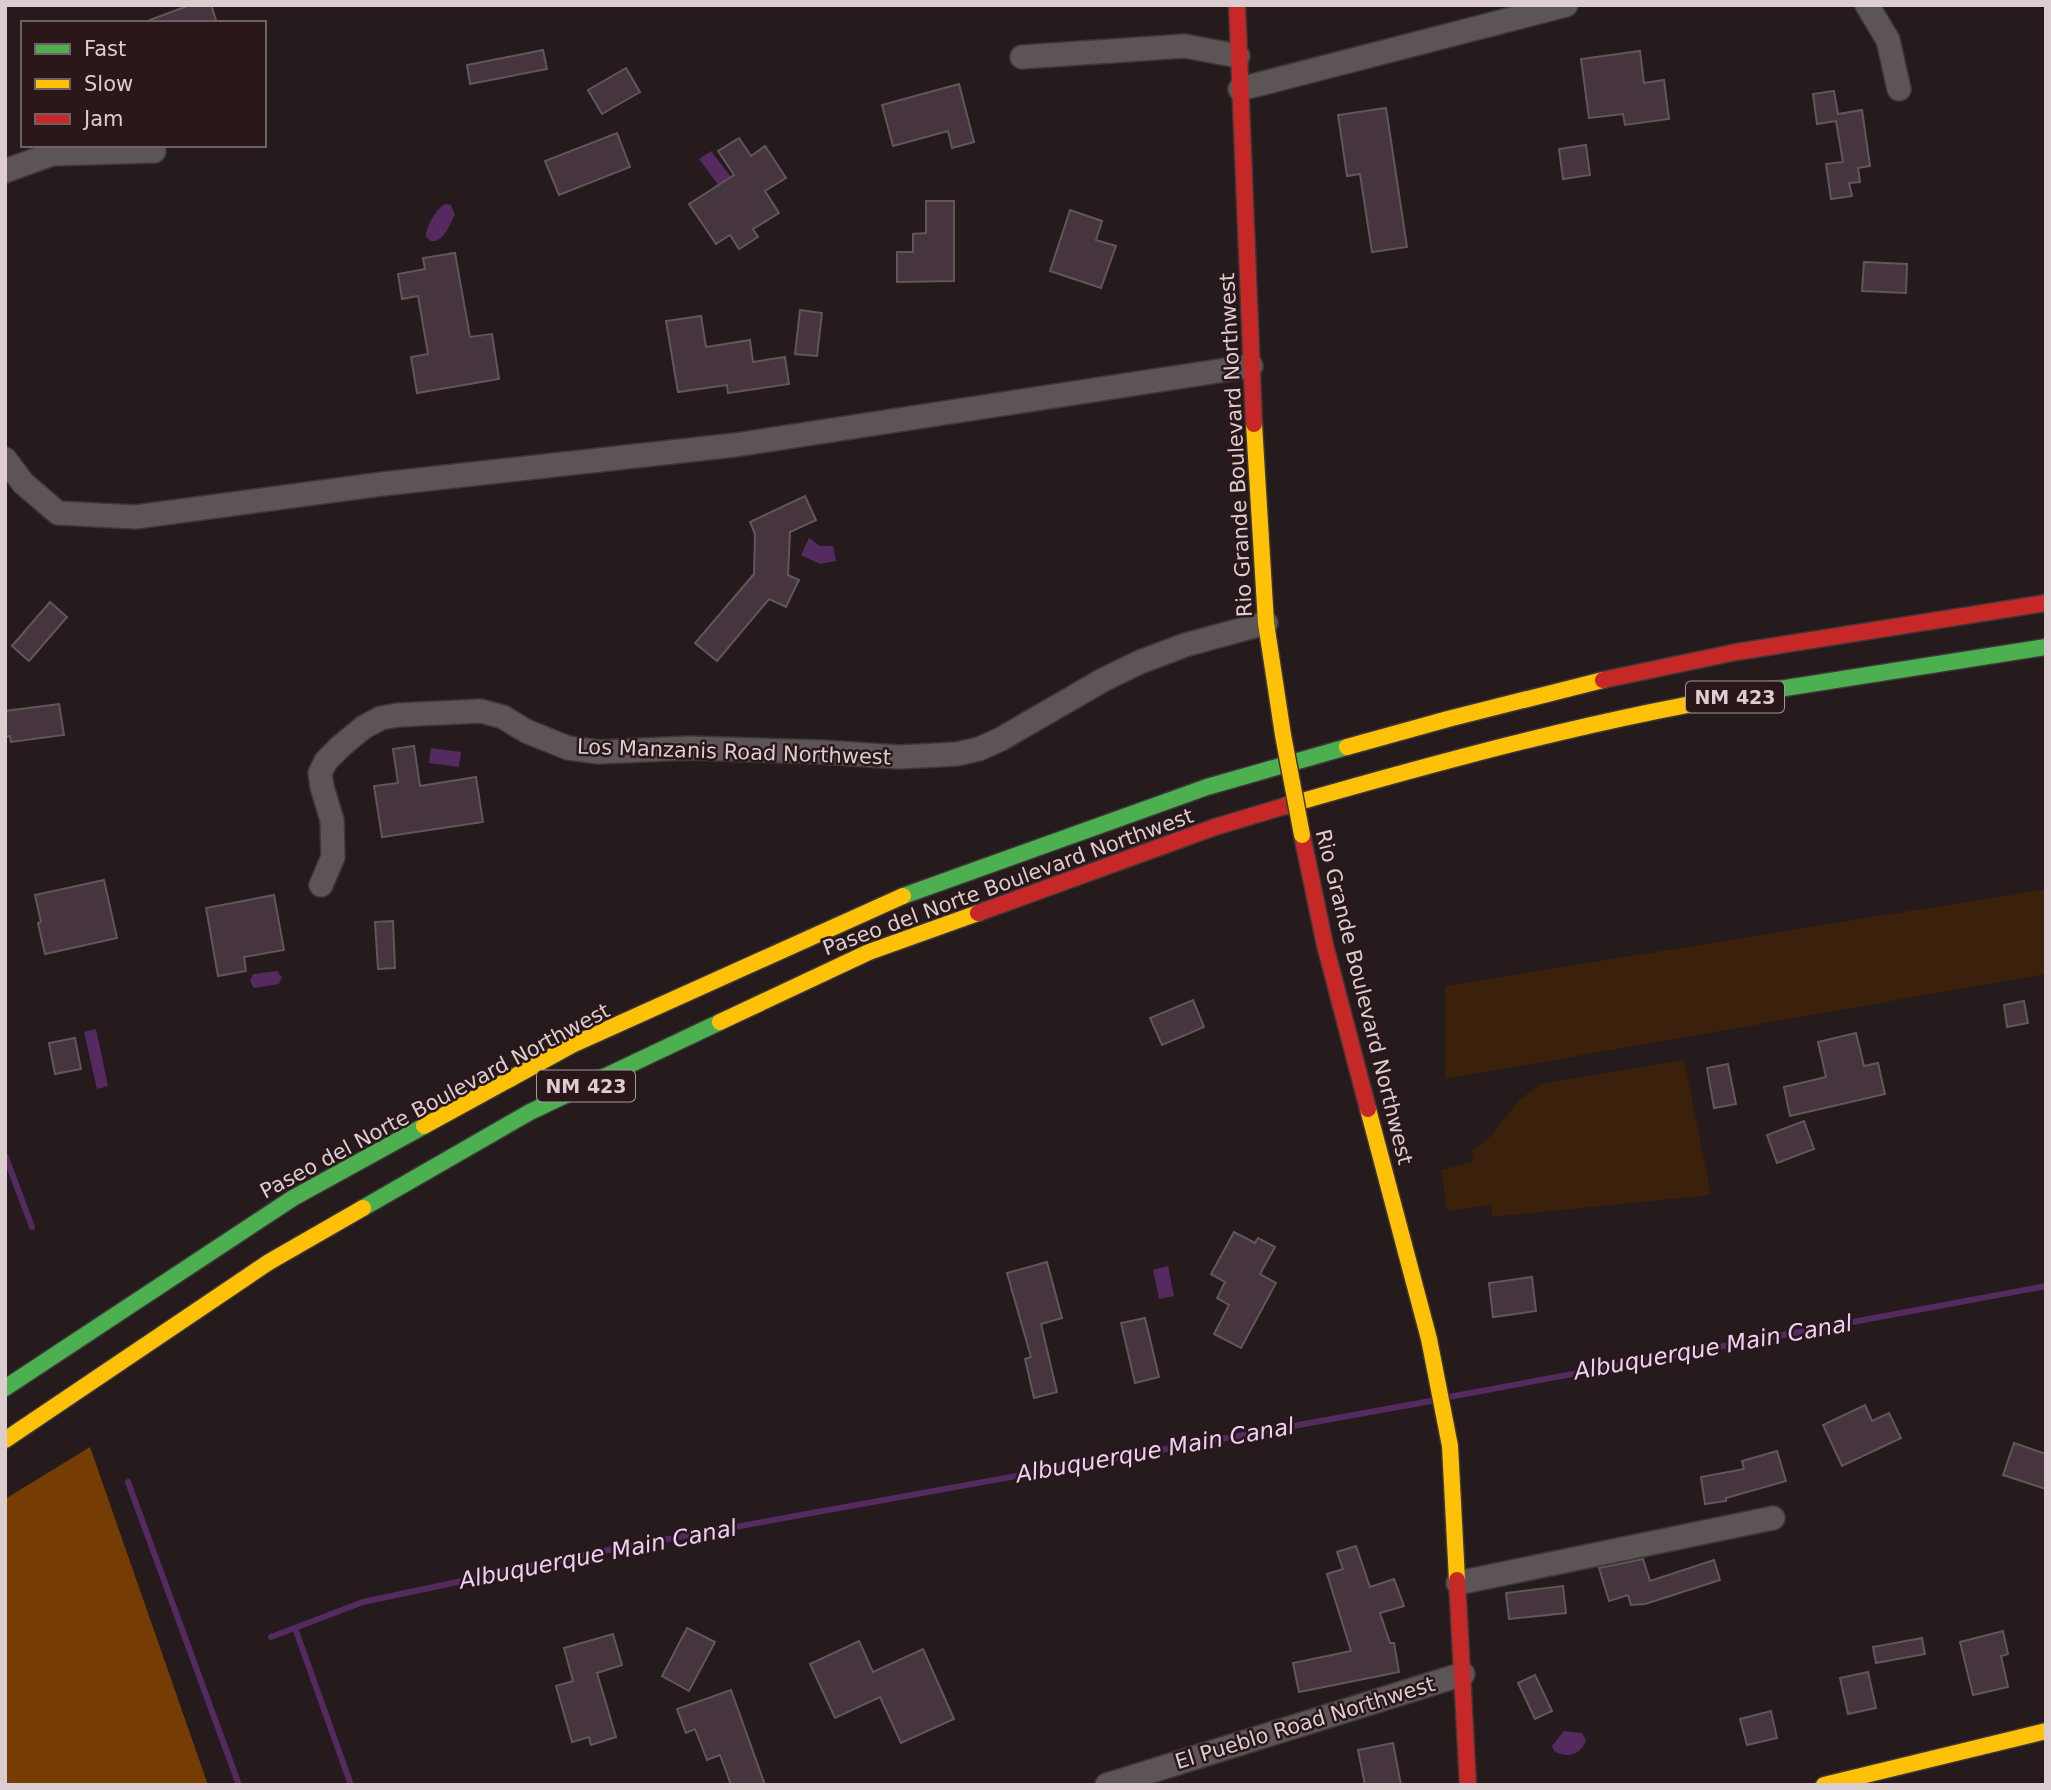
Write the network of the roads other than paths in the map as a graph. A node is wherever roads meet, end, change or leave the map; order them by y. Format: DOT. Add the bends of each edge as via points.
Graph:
graph roads {
  1 [pos="1237,5"];
  2 [pos="1566,5"];
  3 [pos="1867,5"];
  4 [pos="1238,56"];
  5 [pos="1022,57"];
  6 [pos="1240,89"];
  7 [pos="1899,89"];
  8 [pos="154,151"];
  9 [pos="5,171"];
  10 [pos="1251,366"];
  11 [pos="5,459"];
  12 [pos="2046,603"];
  13 [pos="1266,623"];
  14 [pos="2046,647"];
  15 [pos="321,885"];
  16 [pos="5,1388"];
  17 [pos="5,1440"];
  18 [pos="1773,1518"];
  19 [pos="1458,1583"];
  20 [pos="1463,1674"];
  21 [pos="2046,1731"];
  22 [pos="1107,1785"];
  23 [pos="1468,1785"];
  24 [pos="1824,1785"];
  1 -- 4 [label="main road, Rio Grande Boulevard Northwest"];
  2 -- 6 [label="street"];
  3 -- 7 [label="street" via="1888,40"];
  4 -- 5 [label="street" via="1185,46"];
  4 -- 6 [label="main road, Rio Grande Boulevard Northwest"];
  6 -- 10 [label="main road, Rio Grande Boulevard Northwest"];
  8 -- 9 [label="street" via="52,154"];
  10 -- 11 [label="street" via="734,445 135,517 58,513 23,483"];
  10 -- 13 [label="main road, Rio Grande Boulevard Northwest"];
  12 -- 16 [label="main road, Paseo del Norte Boulevard Northwest / NM 423" via="1735,652 1461,715 1207,787 908,894 572,1045 293,1198"];
  13 -- 15 [label="street, Los Manzanis Road Northwest" via="1140,662 1001,739 957,754 899,757 689,748 599,752 568,748 481,711 381,718 341,746 320,773 332,820 333,858"];
  13 -- 19 [label="main road, Rio Grande Boulevard Northwest, bridge" via="1283,736 1325,945 1413,1274 1438,1386 1450,1446"];
  14 -- 17 [label="main road, Paseo del Norte Boulevard Northwest / NM 423" via="1755,693 1548,734 1427,765 1214,827 869,952 530,1112 269,1262"];
  18 -- 19 [label="street"];
  19 -- 20 [label="main road, Rio Grande Boulevard Northwest"];
  20 -- 22 [label="street, El Pueblo Road Northwest"];
  20 -- 23 [label="main road, Rio Grande Boulevard Northwest"];
  21 -- 24 [label="main road"];
}
